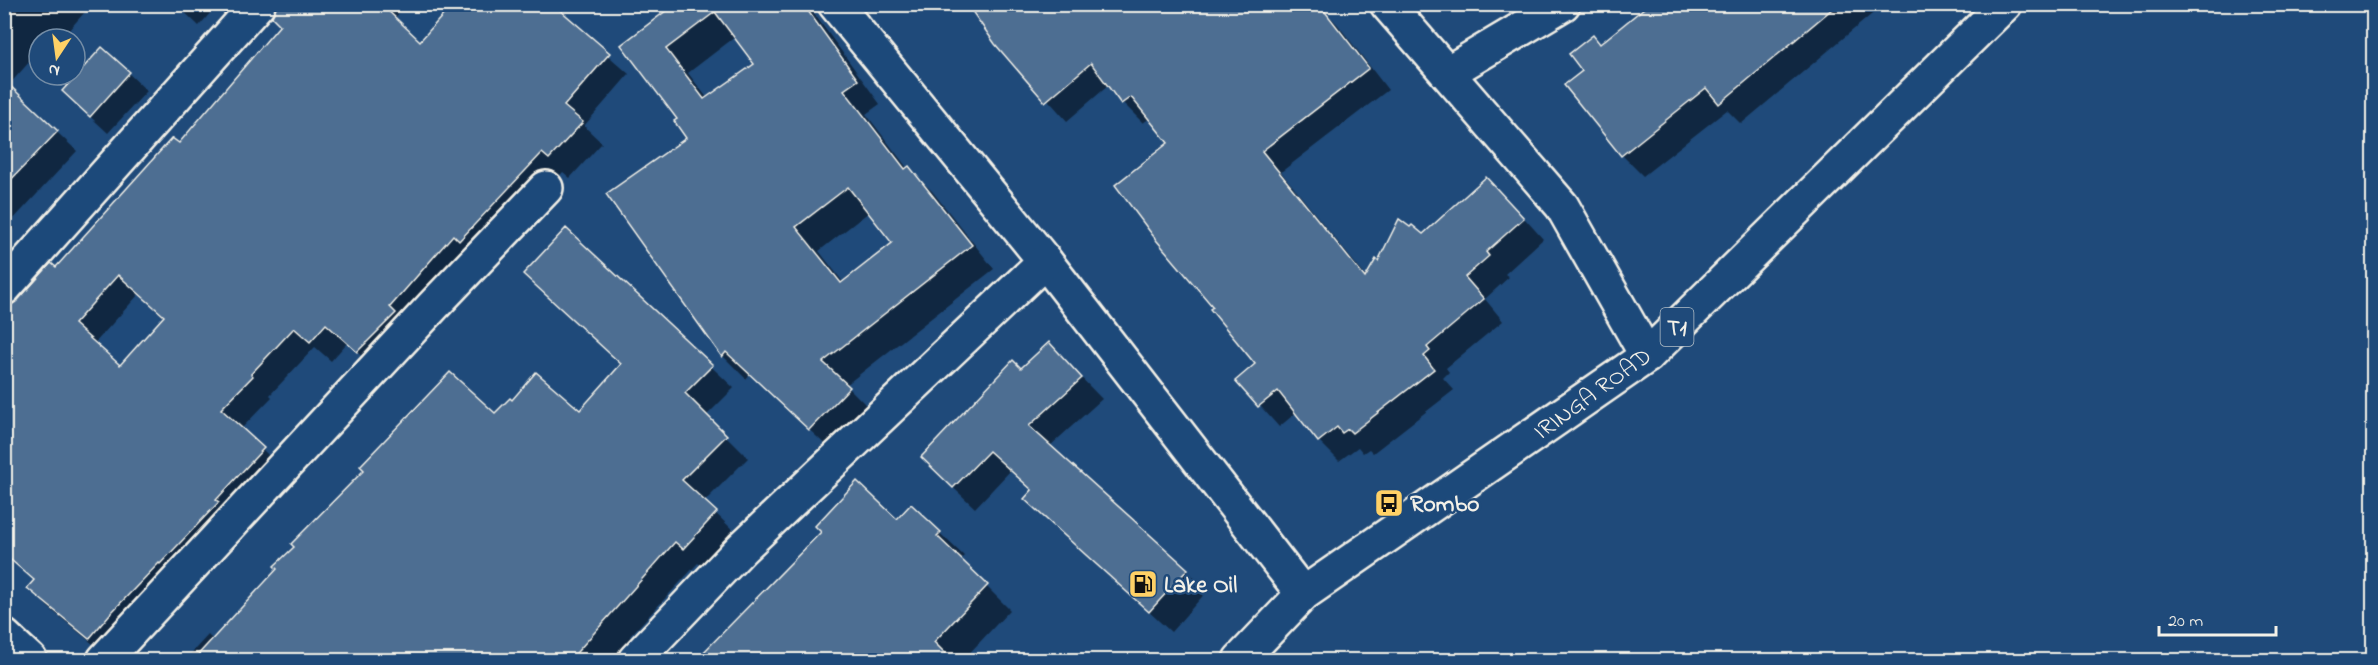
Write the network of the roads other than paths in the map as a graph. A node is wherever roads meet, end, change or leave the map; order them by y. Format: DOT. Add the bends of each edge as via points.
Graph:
graph roads {
  1 [pos="258,4"];
  2 [pos="835,4"];
  3 [pos="1387,4"];
  4 [pos="1563,4"];
  5 [pos="2006,4"];
  6 [pos="1447,73"];
  7 [pos="546,188"];
  8 [pos="1045,261"];
  9 [pos="4,288"];
  10 [pos="1647,356"];
  11 [pos="1303,594"];
  12 [pos="4,636"];
  13 [pos="30,660"];
  14 [pos="104,660"];
  15 [pos="635,660"];
  16 [pos="1240,660"];
  1 -- 9 [label="main road"];
  2 -- 8 [label="main road"];
  3 -- 6 [label="main road"];
  4 -- 6 [label="main road"];
  5 -- 10 [label="main road, IRINGA ROAD / T1"];
  6 -- 10 [label="main road" via="1562,206"];
  7 -- 14 [label="main road"];
  8 -- 11 [label="main road"];
  8 -- 15 [label="main road" via="742,548"];
  10 -- 11 [label="main road, IRINGA ROAD / T1"];
  11 -- 16 [label="main road, T1"];
  12 -- 13 [label="main road"];
}
